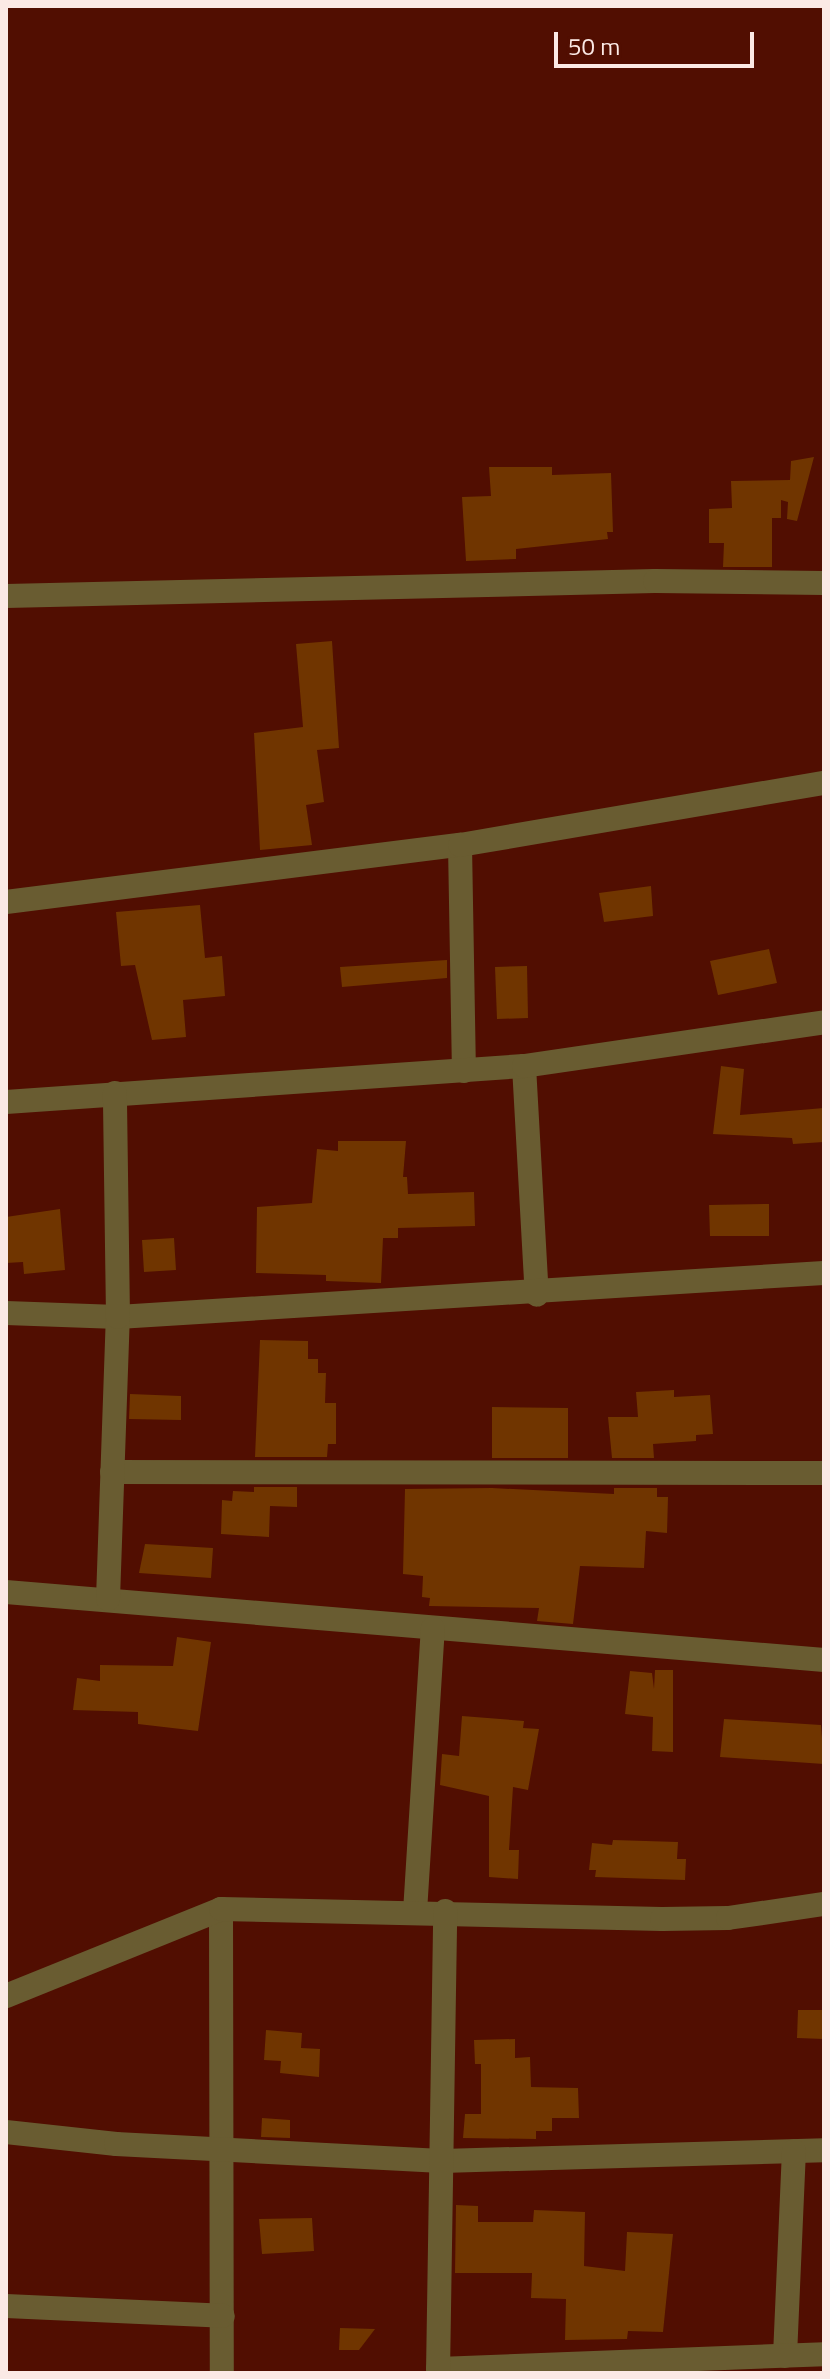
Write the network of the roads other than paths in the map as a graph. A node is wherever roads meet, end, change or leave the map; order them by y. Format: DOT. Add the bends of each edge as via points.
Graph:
graph roads {
  1 [pos="824,583"];
  2 [pos="6,596"];
  3 [pos="824,783"];
  4 [pos="460,845"];
  5 [pos="6,902"];
  6 [pos="824,1022"];
  7 [pos="524,1066"];
  8 [pos="464,1071"];
  9 [pos="115,1093"];
  10 [pos="6,1102"];
  11 [pos="824,1273"];
  12 [pos="537,1295"];
  13 [pos="6,1313"];
  14 [pos="118,1317"];
  15 [pos="112,1472"];
  16 [pos="824,1473"];
  17 [pos="6,1592"];
  18 [pos="108,1599"];
  19 [pos="433,1629"];
  20 [pos="824,1660"];
  21 [pos="824,1904"];
  22 [pos="221,1909"];
  23 [pos="445,1911"];
  24 [pos="415,1912"];
  25 [pos="6,1996"];
  26 [pos="6,2132"];
  27 [pos="222,2150"];
  28 [pos="824,2150"];
  29 [pos="794,2151"];
  30 [pos="442,2161"];
  31 [pos="6,2306"];
  32 [pos="223,2316"];
  33 [pos="824,2354"];
  34 [pos="785,2356"];
  35 [pos="605,2368"];
  36 [pos="438,2371"];
  37 [pos="222,2373"];
  1 -- 2 [label="street" via="655,581"];
  3 -- 4 [label="street"];
  4 -- 5 [label="street"];
  4 -- 8 [label="street"];
  6 -- 7 [label="street"];
  7 -- 8 [label="street"];
  7 -- 12 [label="street"];
  8 -- 9 [label="street"];
  9 -- 10 [label="street"];
  9 -- 14 [label="street"];
  11 -- 12 [label="street"];
  12 -- 14 [label="street"];
  13 -- 14 [label="street"];
  14 -- 15 [label="street"];
  15 -- 16 [label="street"];
  15 -- 18 [label="street"];
  17 -- 18 [label="street"];
  18 -- 19 [label="street"];
  19 -- 20 [label="street"];
  19 -- 24 [label="street"];
  21 -- 23 [label="street" via="728,1918"];
  22 -- 24 [label="street"];
  22 -- 25 [label="street"];
  22 -- 27 [label="street"];
  23 -- 24 [label="street"];
  23 -- 30 [label="street"];
  26 -- 27 [label="street"];
  27 -- 30 [label="street"];
  27 -- 32 [label="street"];
  28 -- 29 [label="street"];
  29 -- 30 [label="street"];
  29 -- 34 [label="street"];
  30 -- 36 [label="street"];
  31 -- 32 [label="street"];
  32 -- 37 [label="street"];
  33 -- 34 [label="street"];
  34 -- 35 [label="street"];
  35 -- 36 [label="street"];
}
